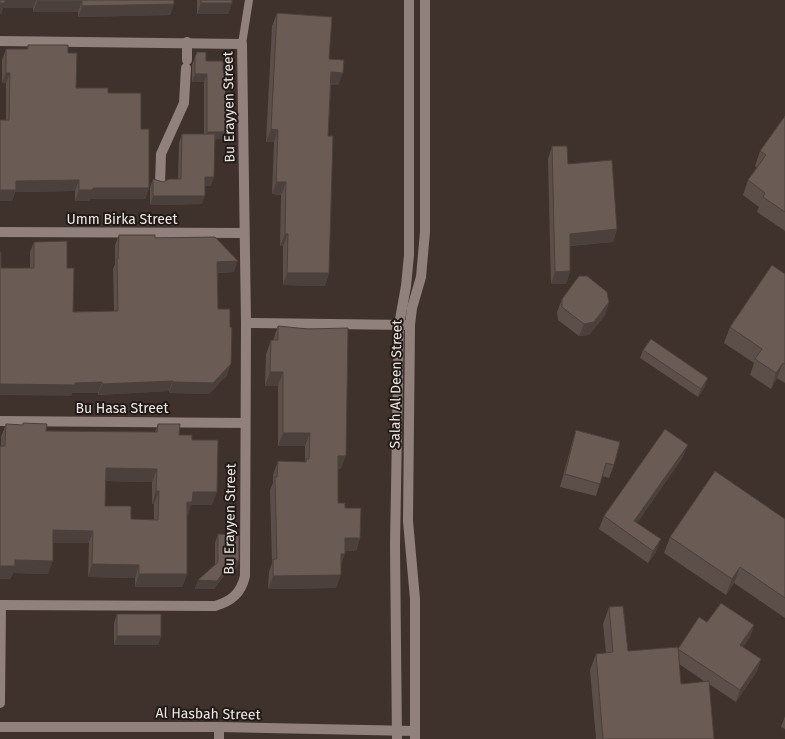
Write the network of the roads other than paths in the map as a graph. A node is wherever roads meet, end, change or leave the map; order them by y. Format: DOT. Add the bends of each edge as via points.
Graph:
graph roads {
  1 [pos="249,0"];
  2 [pos="409,0"];
  3 [pos="424,0"];
  4 [pos="0,41"];
  5 [pos="188,42"];
  6 [pos="242,44"];
  7 [pos="160,184"];
  8 [pos="0,232"];
  9 [pos="244,233"];
  10 [pos="246,323"];
  11 [pos="405,325"];
  12 [pos="0,421"];
  13 [pos="245,423"];
  14 [pos="0,605"];
  15 [pos="0,703"];
  16 [pos="0,727"];
  17 [pos="219,728"];
  18 [pos="397,735"];
  19 [pos="415,735"];
  20 [pos="219,739"];
  1 -- 6 [label="lane"];
  2 -- 11 [label="street, Salah Al Deen Street" via="409,255"];
  3 -- 11 [label="street, Salah Al Deen Street" via="424,232 421,277"];
  4 -- 5 [label="street, Bu Erayyen Street"];
  5 -- 6 [label="street, Bu Erayyen Street"];
  5 -- 7 [label="street" via="184,103 161,154"];
  6 -- 9 [label="street, Bu Erayyen Street"];
  8 -- 9 [label="street, Umm Birka Street"];
  9 -- 10 [label="street, Bu Erayyen Street"];
  10 -- 11 [label="street"];
  10 -- 13 [label="street, Bu Erayyen Street"];
  11 -- 18 [label="street, Salah Al Deen Street" via="395,546"];
  11 -- 19 [label="street, Salah Al Deen Street" via="408,521 415,599"];
  12 -- 13 [label="street, Bu Hasa Street"];
  13 -- 14 [label="street, Bu Erayyen Street" via="245,576 236,596 215,606"];
  14 -- 15 [label="street, Bu Erayyen Street"];
  16 -- 17 [label="street, Al Hasbah Street"];
  17 -- 18 [label="street, Al Hasbah Street"];
  17 -- 20 [label="street"];
  18 -- 19 [label="street, Al Hasbah Street"];
}
